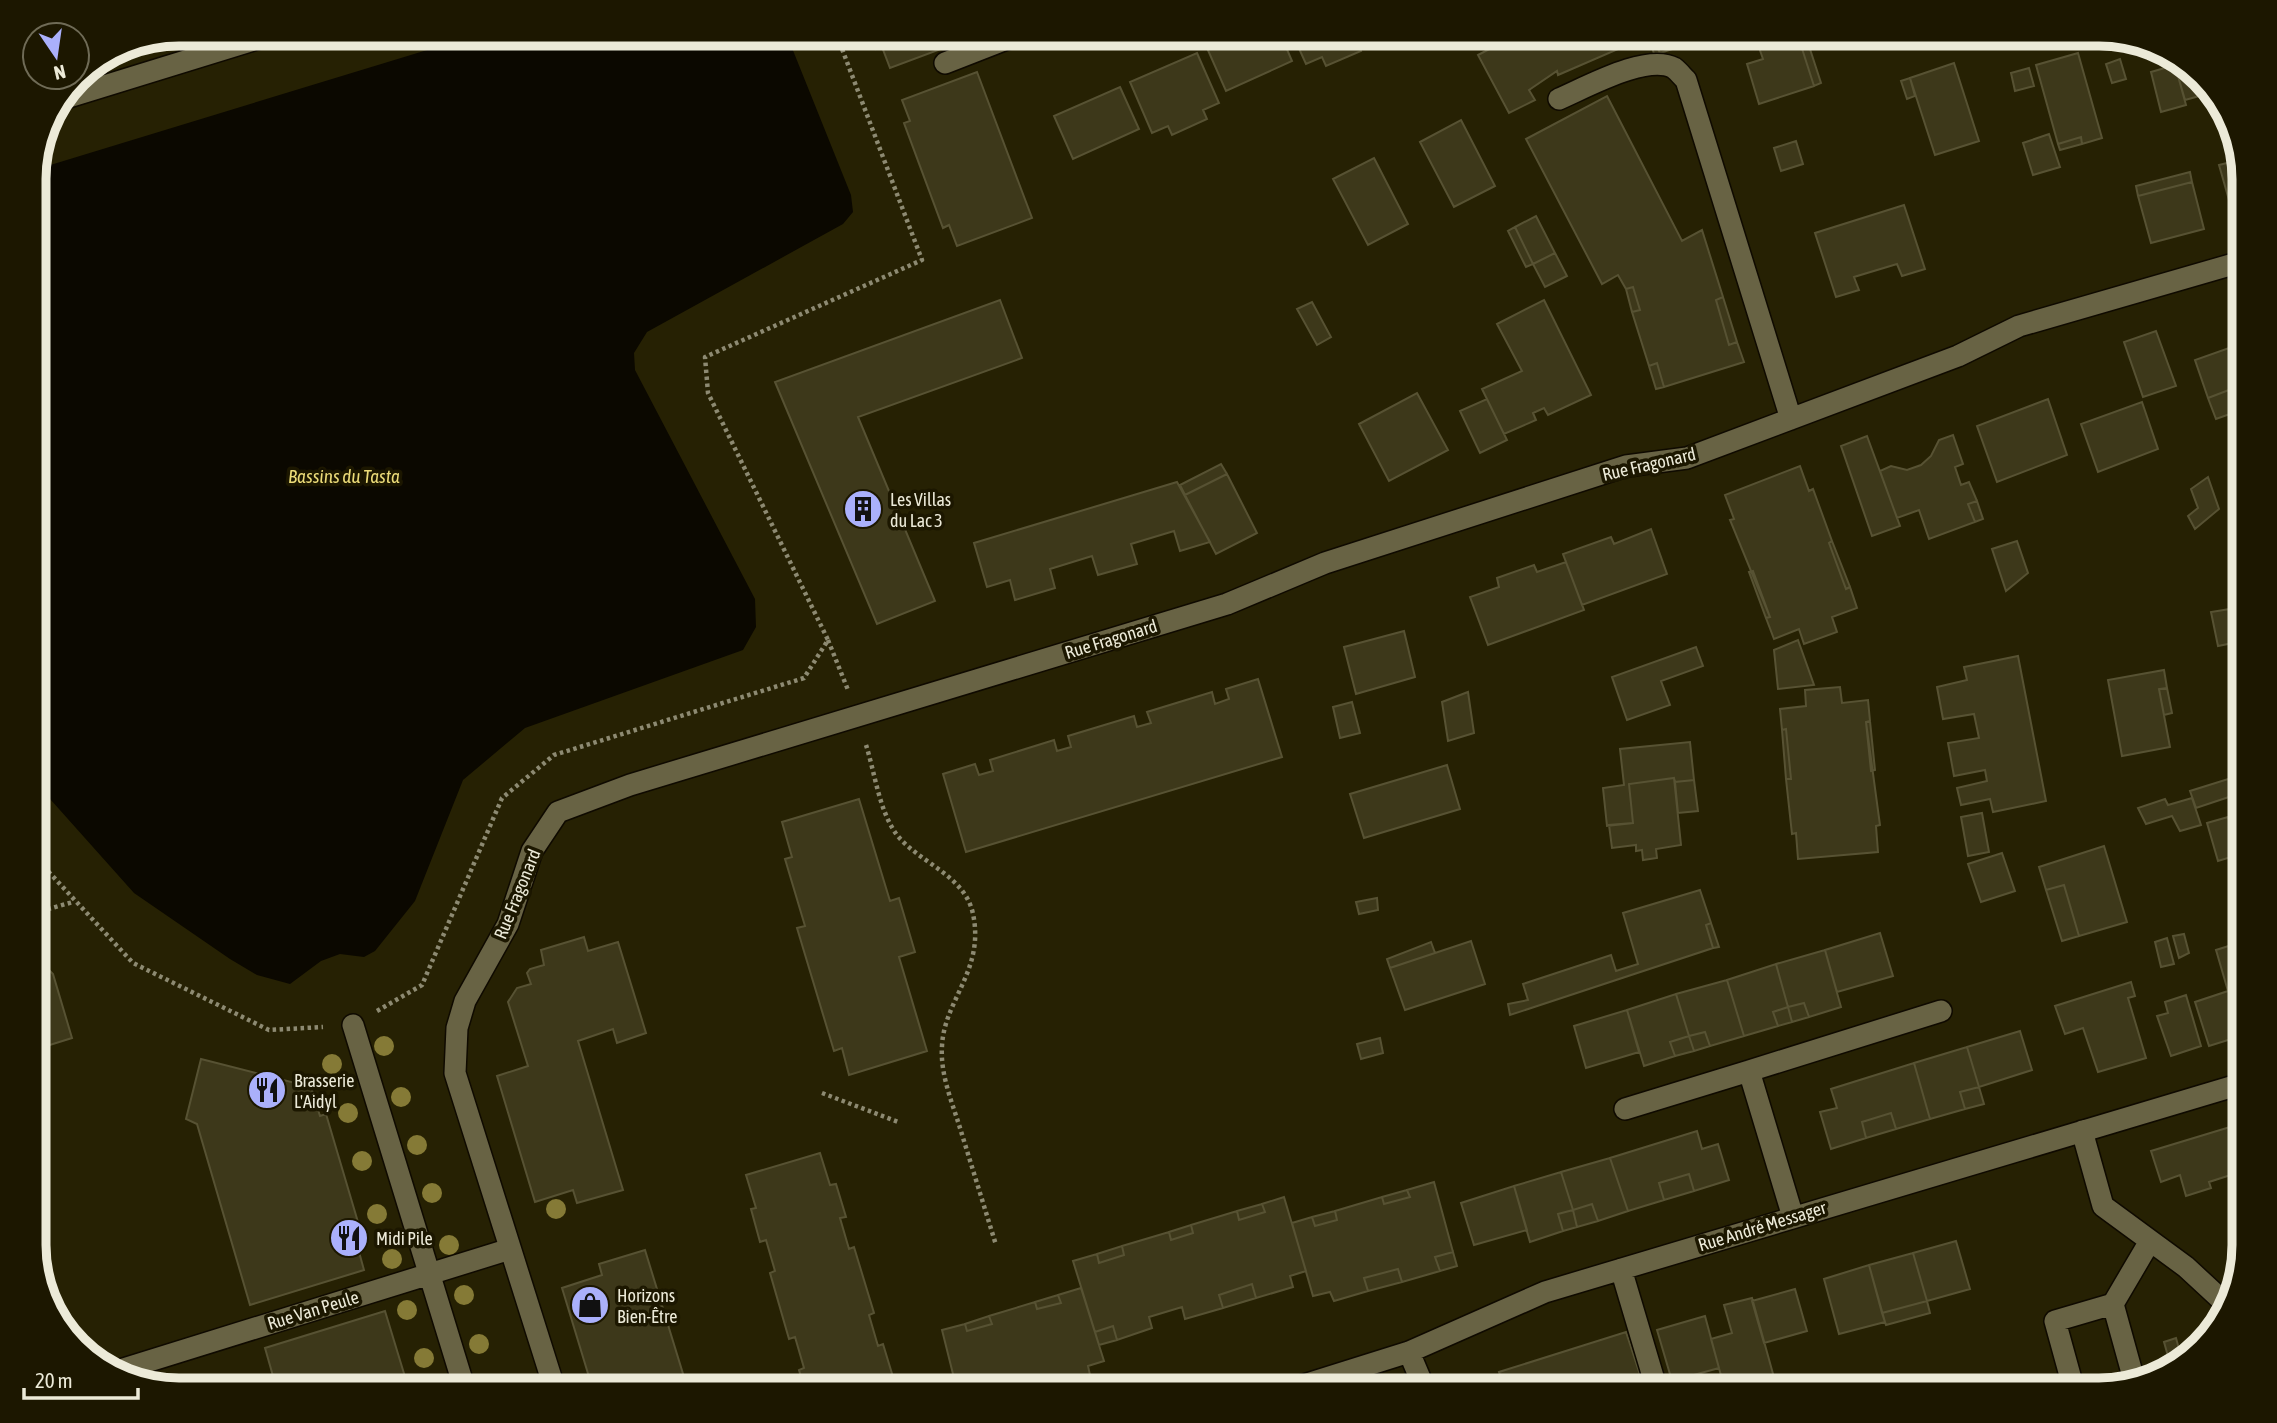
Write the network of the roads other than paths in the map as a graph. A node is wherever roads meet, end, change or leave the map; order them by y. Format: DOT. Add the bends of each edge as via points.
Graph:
graph roads {
  1 [pos="234,46"];
  2 [pos="989,46"];
  3 [pos="945,63"];
  4 [pos="75,95"];
  5 [pos="1559,99"];
  6 [pos="2232,264"];
  7 [pos="1791,419"];
  8 [pos="1941,1011"];
  9 [pos="353,1025"];
  10 [pos="1749,1071"];
  11 [pos="2232,1087"];
  12 [pos="1625,1109"];
  13 [pos="2082,1131"];
  14 [pos="1793,1217"];
  15 [pos="2150,1241"];
  16 [pos="510,1250"];
  17 [pos="1621,1269"];
  18 [pos="430,1275"];
  19 [pos="2220,1298"];
  20 [pos="2113,1304"];
  21 [pos="1409,1352"];
  22 [pos="129,1367"];
  23 [pos="2132,1373"];
  24 [pos="461,1378"];
  25 [pos="551,1378"];
  26 [pos="1326,1378"];
  27 [pos="1420,1378"];
  28 [pos="1653,1378"];
  29 [pos="2071,1378"];
  1 -- 4 [label="street"];
  2 -- 3 [label="street"];
  5 -- 7 [label="street" via="1621,72 1650,65 1673,67 1686,80"];
  6 -- 7 [label="street, Rue Fragonard" via="2019,326 1958,356"];
  7 -- 16 [label="street, Rue Fragonard" via="1687,458 1626,467 1325,563 1227,604 630,785 558,812 532,851 508,924 465,1000 457,1028 455,1073"];
  8 -- 10 [label="street"];
  9 -- 18 [label="street"];
  10 -- 12 [label="street"];
  10 -- 14 [label="street"];
  11 -- 13 [label="street, Rue André Messager"];
  13 -- 14 [label="street, Rue André Messager"];
  13 -- 15 [label="street" via="2103,1206"];
  14 -- 17 [label="street, Rue André Messager"];
  15 -- 19 [label="street"];
  15 -- 20 [label="street"];
  16 -- 18 [label="street, Rue Van Peule"];
  16 -- 25 [label="street, Rue Fragonard"];
  17 -- 21 [label="street, Rue André Messager" via="1545,1292"];
  17 -- 28 [label="street"];
  18 -- 22 [label="street, Rue Van Peule"];
  18 -- 24 [label="street"];
  20 -- 23 [label="street"];
  20 -- 29 [label="street" via="2055,1321"];
  21 -- 26 [label="street, Rue André Messager"];
  21 -- 27 [label="street"];
}
